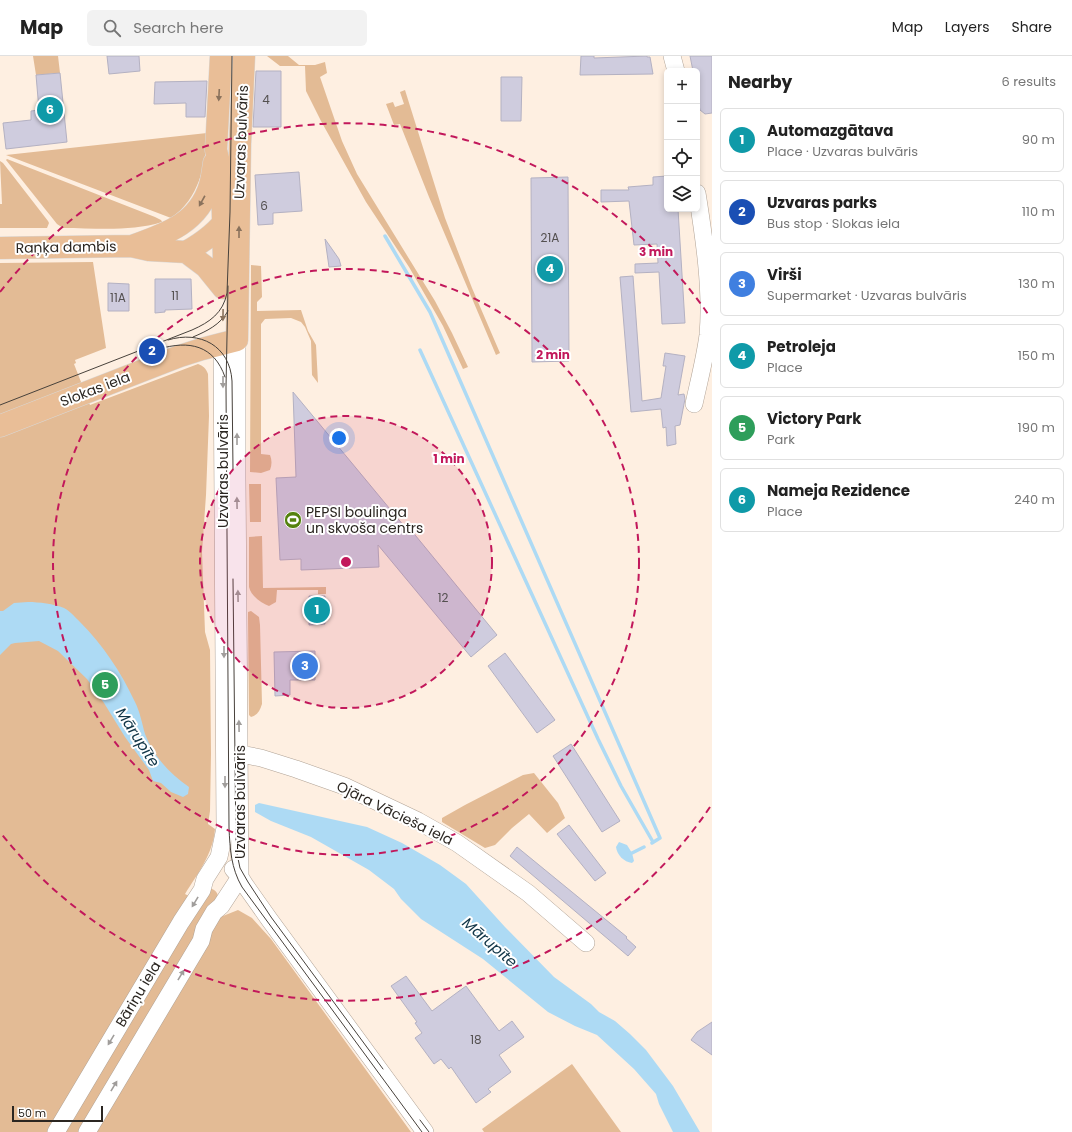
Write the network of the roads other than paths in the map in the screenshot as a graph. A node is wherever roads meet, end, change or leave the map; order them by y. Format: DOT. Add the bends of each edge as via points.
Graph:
graph roads {
  1 [pos="221,56"];
  2 [pos="244,56"];
  3 [pos="672,56"];
  4 [pos="675,68"];
  5 [pos="216,150"];
  6 [pos="239,200"];
  7 [pos="700,212"];
  8 [pos="223,224"];
  9 [pos="131,246"];
  10 [pos="0,248"];
  11 [pos="186,252"];
  12 [pos="223,288"];
  13 [pos="230,342"];
  14 [pos="694,404"];
  15 [pos="0,426"];
  16 [pos="246,755"];
  17 [pos="219,857"];
  18 [pos="240,876"];
  19 [pos="586,943"];
  20 [pos="56,1132"];
  21 [pos="87,1132"];
  22 [pos="425,1132"];
  1 -- 5 [label="main road, Uzvaras bulvāris, one-way"];
  2 -- 6 [label="main road, Uzvaras bulvāris"];
  3 -- 4 [label="street"];
  5 -- 8 [label="main road, Uzvaras bulvāris" via="222,177"];
  5 -- 9 [label="main road, Raņķa dambis, one-way" via="210,185 203,202 192,216 182,225 158,237"];
  6 -- 8 [label="main road"];
  13 -- 6 [label="main road, Uzvaras bulvāris, one-way"];
  7 -- 14 [label="street" via="710,301 708,334"];
  8 -- 11 [label="main road"];
  8 -- 12 [label="main road, Uzvaras bulvāris"];
  9 -- 10 [label="main road, Raņķa dambis"];
  9 -- 11 [label="main road, Raņķa dambis" via="149,250"];
  11 -- 12 [label="main road" via="206,267"];
  12 -- 13 [label="main road, Uzvaras bulvāris, one-way"];
  13 -- 15 [label="main road, Slokas iela" via="180,356"];
  13 -- 17 [label="street, Uzvaras bulvāris, one-way" via="225,828"];
  18 -- 13 [label="street, Uzvaras bulvāris, one-way" via="237,484"];
  16 -- 19 [label="street, Ojāra Vācieša iela" via="296,768 344,786 418,821 457,843 528,893"];
  17 -- 18 [label="street, Uzvaras bulvāris"];
  17 -- 20 [label="street, Bāriņu iela, one-way" via="205,879 202,890"];
  21 -- 18 [label="street, Bāriņu iela, one-way" via="201,941 204,929 214,912 221,906"];
  18 -- 22 [label="street, Uzvaras bulvāris"];
}
